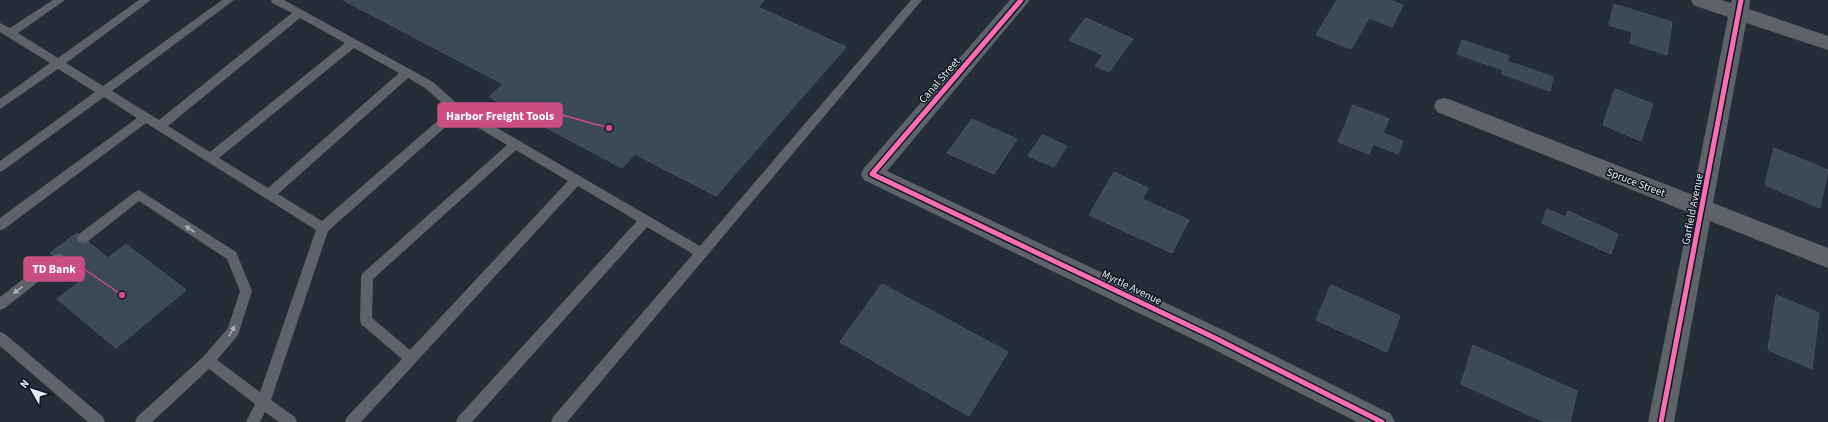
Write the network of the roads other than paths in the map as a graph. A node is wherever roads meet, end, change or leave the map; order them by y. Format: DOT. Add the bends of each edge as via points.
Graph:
graph roads {
  1 [pos="60,0"];
  2 [pos="146,0"];
  3 [pos="229,0"];
  4 [pos="276,0"];
  5 [pos="917,0"];
  6 [pos="1021,0"];
  7 [pos="1700,0"];
  8 [pos="1740,7"];
  9 [pos="300,13"];
  10 [pos="0,27"];
  11 [pos="11,33"];
  12 [pos="353,43"];
  13 [pos="1828,43"];
  14 [pos="58,63"];
  15 [pos="407,73"];
  16 [pos="104,91"];
  17 [pos="0,105"];
  18 [pos="1444,106"];
  19 [pos="457,110"];
  20 [pos="146,117"];
  21 [pos="160,126"];
  22 [pos="515,144"];
  23 [pos="210,158"];
  24 [pos="0,167"];
  25 [pos="872,174"];
  26 [pos="576,180"];
  27 [pos="269,194"];
  28 [pos="1703,208"];
  29 [pos="646,220"];
  30 [pos="0,225"];
  31 [pos="323,228"];
  32 [pos="84,238"];
  33 [pos="702,253"];
  34 [pos="1828,258"];
  35 [pos="58,259"];
  36 [pos="0,304"];
  37 [pos="0,338"];
  38 [pos="411,359"];
  39 [pos="208,362"];
  40 [pos="263,402"];
  41 [pos="98,422"];
  42 [pos="142,422"];
  43 [pos="252,422"];
  44 [pos="290,422"];
  45 [pos="352,422"];
  46 [pos="462,422"];
  47 [pos="558,422"];
  48 [pos="1382,422"];
  49 [pos="1661,422"];
  1 -- 11 [label="lane"];
  2 -- 14 [label="lane"];
  3 -- 16 [label="lane"];
  4 -- 9 [label="lane"];
  5 -- 33 [label="lane"];
  6 -- 25 [label="street, Canal Street"];
  7 -- 8 [label="street"];
  8 -- 13 [label="street"];
  8 -- 28 [label="street, Garfield Avenue"];
  9 -- 12 [label="lane"];
  9 -- 21 [label="lane"];
  10 -- 11 [label="lane"];
  11 -- 14 [label="lane"];
  12 -- 15 [label="lane"];
  12 -- 23 [label="lane"];
  14 -- 16 [label="lane"];
  14 -- 17 [label="lane"];
  15 -- 19 [label="lane" via="429,85"];
  15 -- 27 [label="lane"];
  16 -- 20 [label="lane"];
  16 -- 24 [label="lane"];
  18 -- 28 [label="street, Spruce Street"];
  19 -- 22 [label="lane"];
  19 -- 31 [label="lane"];
  20 -- 21 [label="lane"];
  20 -- 30 [label="lane"];
  21 -- 23 [label="lane"];
  22 -- 26 [label="lane"];
  22 -- 38 [label="lane" via="367,277 366,320"];
  23 -- 27 [label="lane"];
  25 -- 48 [label="street, Myrtle Avenue" via="1213,337"];
  26 -- 29 [label="lane"];
  26 -- 38 [label="lane"];
  27 -- 31 [label="lane"];
  28 -- 34 [label="street, Spruce Street"];
  28 -- 49 [label="street, Garfield Avenue"];
  29 -- 33 [label="lane"];
  29 -- 46 [label="lane"];
  31 -- 40 [label="lane"];
  39 -- 32 [label="lane, one-way" via="233,331 246,291 232,256 139,195"];
  33 -- 47 [label="lane"];
  35 -- 36 [label="lane, one-way"];
  37 -- 41 [label="lane"];
  38 -- 45 [label="lane"];
  39 -- 40 [label="lane"];
  39 -- 42 [label="lane"];
  40 -- 43 [label="lane"];
  40 -- 44 [label="lane"];
}
